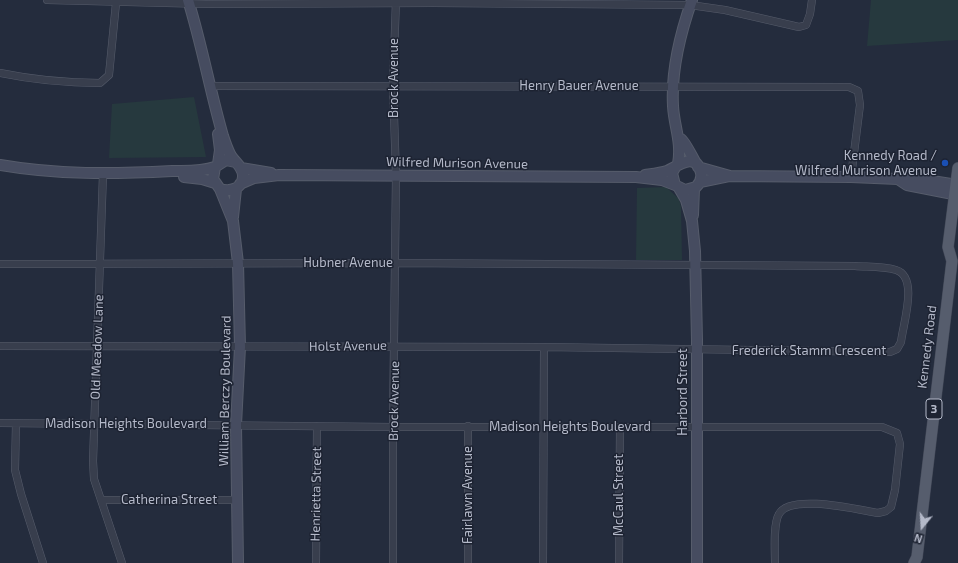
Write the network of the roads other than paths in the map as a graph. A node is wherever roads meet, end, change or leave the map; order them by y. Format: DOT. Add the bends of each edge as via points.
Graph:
graph roads {
  1 [pos="48,0"];
  2 [pos="812,0"];
  3 [pos="188,2"];
  4 [pos="396,2"];
  5 [pos="116,3"];
  6 [pos="691,3"];
  7 [pos="0,73"];
  8 [pos="393,85"];
  9 [pos="211,86"];
  10 [pos="673,86"];
  11 [pos="217,118"];
  12 [pos="679,137"];
  13 [pos="0,165"];
  14 [pos="238,165"];
  15 [pos="677,165"];
  16 [pos="216,166"];
  17 [pos="698,166"];
  18 [pos="958,168"];
  19 [pos="103,174"];
  20 [pos="150,174"];
  21 [pos="278,175"];
  22 [pos="396,175"];
  23 [pos="730,176"];
  24 [pos="636,177"];
  25 [pos="850,177"];
  26 [pos="218,186"];
  27 [pos="238,186"];
  28 [pos="677,186"];
  29 [pos="697,186"];
  30 [pos="957,190"];
  31 [pos="233,220"];
  32 [pos="692,221"];
  33 [pos="955,256"];
  34 [pos="238,263"];
  35 [pos="395,263"];
  36 [pos="0,264"];
  37 [pos="100,264"];
  38 [pos="695,265"];
  39 [pos="0,346"];
  40 [pos="394,346"];
  41 [pos="97,347"];
  42 [pos="544,347"];
  43 [pos="240,348"];
  44 [pos="697,350"];
  45 [pos="0,423"];
  46 [pos="16,423"];
  47 [pos="94,424"];
  48 [pos="236,425"];
  49 [pos="317,426"];
  50 [pos="468,426"];
  51 [pos="393,427"];
  52 [pos="543,427"];
  53 [pos="620,427"];
  54 [pos="696,427"];
  55 [pos="101,500"];
  56 [pos="238,500"];
  57 [pos="917,561"];
  58 [pos="43,563"];
  59 [pos="122,563"];
  60 [pos="238,563"];
  61 [pos="316,563"];
  62 [pos="393,563"];
  63 [pos="468,563"];
  64 [pos="543,563"];
  65 [pos="619,563"];
  66 [pos="697,563"];
  67 [pos="774,563"];
  1 -- 5 [label="street"];
  2 -- 6 [label="street" via="806,25 799,27"];
  3 -- 4 [label="street"];
  3 -- 5 [label="street"];
  3 -- 9 [label="street"];
  4 -- 6 [label="street"];
  4 -- 8 [label="street, Brock Avenue"];
  5 -- 7 [label="street" via="109,75 100,83 32,80"];
  6 -- 10 [label="street" via="678,49"];
  8 -- 9 [label="street, Henry Bauer Avenue"];
  8 -- 10 [label="street, Henry Bauer Avenue"];
  8 -- 22 [label="street, Brock Avenue"];
  9 -- 11 [label="street"];
  10 -- 12 [label="street" via="673,107"];
  10 -- 25 [label="street, Henry Bauer Avenue" via="850,87 858,90 860,105"];
  11 -- 14 [label="street" via="227,148"];
  11 -- 16 [label="street" via="220,150"];
  12 -- 15 [label="street"];
  12 -- 17 [label="street"];
  13 -- 19 [label="street" via="49,172"];
  14 -- 16 [label="street" via="226,160"];
  14 -- 21 [label="street, Wilfred Murison Avenue"];
  14 -- 27 [label="street" via="243,176"];
  15 -- 17 [label="street" via="690,161"];
  15 -- 24 [label="street, Wilfred Murison Avenue" via="666,171"];
  15 -- 28 [label="street" via="672,177"];
  16 -- 20 [label="street" via="203,170"];
  16 -- 26 [label="street" via="212,175"];
  17 -- 23 [label="street"];
  17 -- 29 [label="street" via="701,174"];
  18 -- 30 [label="main road, Kennedy Road / 3"];
  19 -- 20 [label="street"];
  19 -- 37 [label="street, Old Meadow Lane"];
  20 -- 26 [label="street" via="202,179"];
  21 -- 22 [label="street, Wilfred Murison Avenue"];
  21 -- 27 [label="street, Wilfred Murison Avenue" via="254,178"];
  22 -- 24 [label="street, Wilfred Murison Avenue"];
  22 -- 35 [label="street, Brock Avenue"];
  23 -- 25 [label="street"];
  23 -- 29 [label="street"];
  24 -- 28 [label="street, Wilfred Murison Avenue" via="662,180"];
  25 -- 30 [label="street" via="898,180 907,177"];
  26 -- 27 [label="street" via="231,190"];
  26 -- 31 [label="street, William Berczy Boulevard"];
  27 -- 31 [label="street, William Berczy Boulevard"];
  28 -- 29 [label="street" via="688,190"];
  28 -- 32 [label="street, Harbord Street" via="686,200"];
  29 -- 32 [label="street, Harbord Street"];
  30 -- 33 [label="main road, Kennedy Road / 3" via="948,247"];
  31 -- 34 [label="street, William Berczy Boulevard"];
  32 -- 38 [label="street, Harbord Street"];
  33 -- 57 [label="main road, Kennedy Road / 3"];
  34 -- 35 [label="street, Hubner Avenue"];
  34 -- 37 [label="street, Hubner Avenue"];
  34 -- 43 [label="street, William Berczy Boulevard"];
  35 -- 38 [label="street, Hubner Avenue"];
  35 -- 40 [label="street, Brock Avenue"];
  36 -- 37 [label="street, Hubner Avenue"];
  37 -- 41 [label="street, Old Meadow Lane"];
  38 -- 44 [label="street, Harbord Street"];
  38 -- 44 [label="street, Frederick Stamm Crescent" via="882,267 905,275 909,292 902,342 894,351"];
  39 -- 41 [label="street, Holst Avenue"];
  40 -- 42 [label="street, Holst Avenue"];
  40 -- 43 [label="street, Holst Avenue"];
  40 -- 51 [label="street, Brock Avenue"];
  41 -- 43 [label="street, Holst Avenue"];
  41 -- 47 [label="street, Old Meadow Lane"];
  42 -- 44 [label="street, Holst Avenue"];
  42 -- 52 [label="street"];
  43 -- 48 [label="street, William Berczy Boulevard"];
  44 -- 54 [label="street, Harbord Street"];
  45 -- 46 [label="street, Madison Heights Boulevard"];
  46 -- 47 [label="street, Madison Heights Boulevard"];
  46 -- 58 [label="street" via="15,470"];
  47 -- 48 [label="street, Madison Heights Boulevard"];
  47 -- 55 [label="street, Old Meadow Lane" via="94,479"];
  48 -- 49 [label="street, Madison Heights Boulevard"];
  48 -- 56 [label="street, William Berczy Boulevard"];
  49 -- 51 [label="street, Madison Heights Boulevard"];
  49 -- 61 [label="street, Henrietta Street"];
  50 -- 51 [label="street, Madison Heights Boulevard"];
  50 -- 52 [label="street, Madison Heights Boulevard"];
  50 -- 63 [label="street, Fairlawn Avenue"];
  51 -- 62 [label="street, Brock Avenue"];
  52 -- 53 [label="street, Madison Heights Boulevard"];
  52 -- 64 [label="street"];
  53 -- 54 [label="street, Madison Heights Boulevard"];
  53 -- 65 [label="street, McCaul Street"];
  54 -- 66 [label="street, Harbord Street"];
  54 -- 67 [label="street, Madison Heights Boulevard" via="882,427 897,433 900,444 891,507 878,513 815,503 783,509 777,519"];
  55 -- 56 [label="street, Catherina Street"];
  55 -- 59 [label="street, Old Meadow Lane"];
  56 -- 60 [label="street, William Berczy Boulevard"];
}
